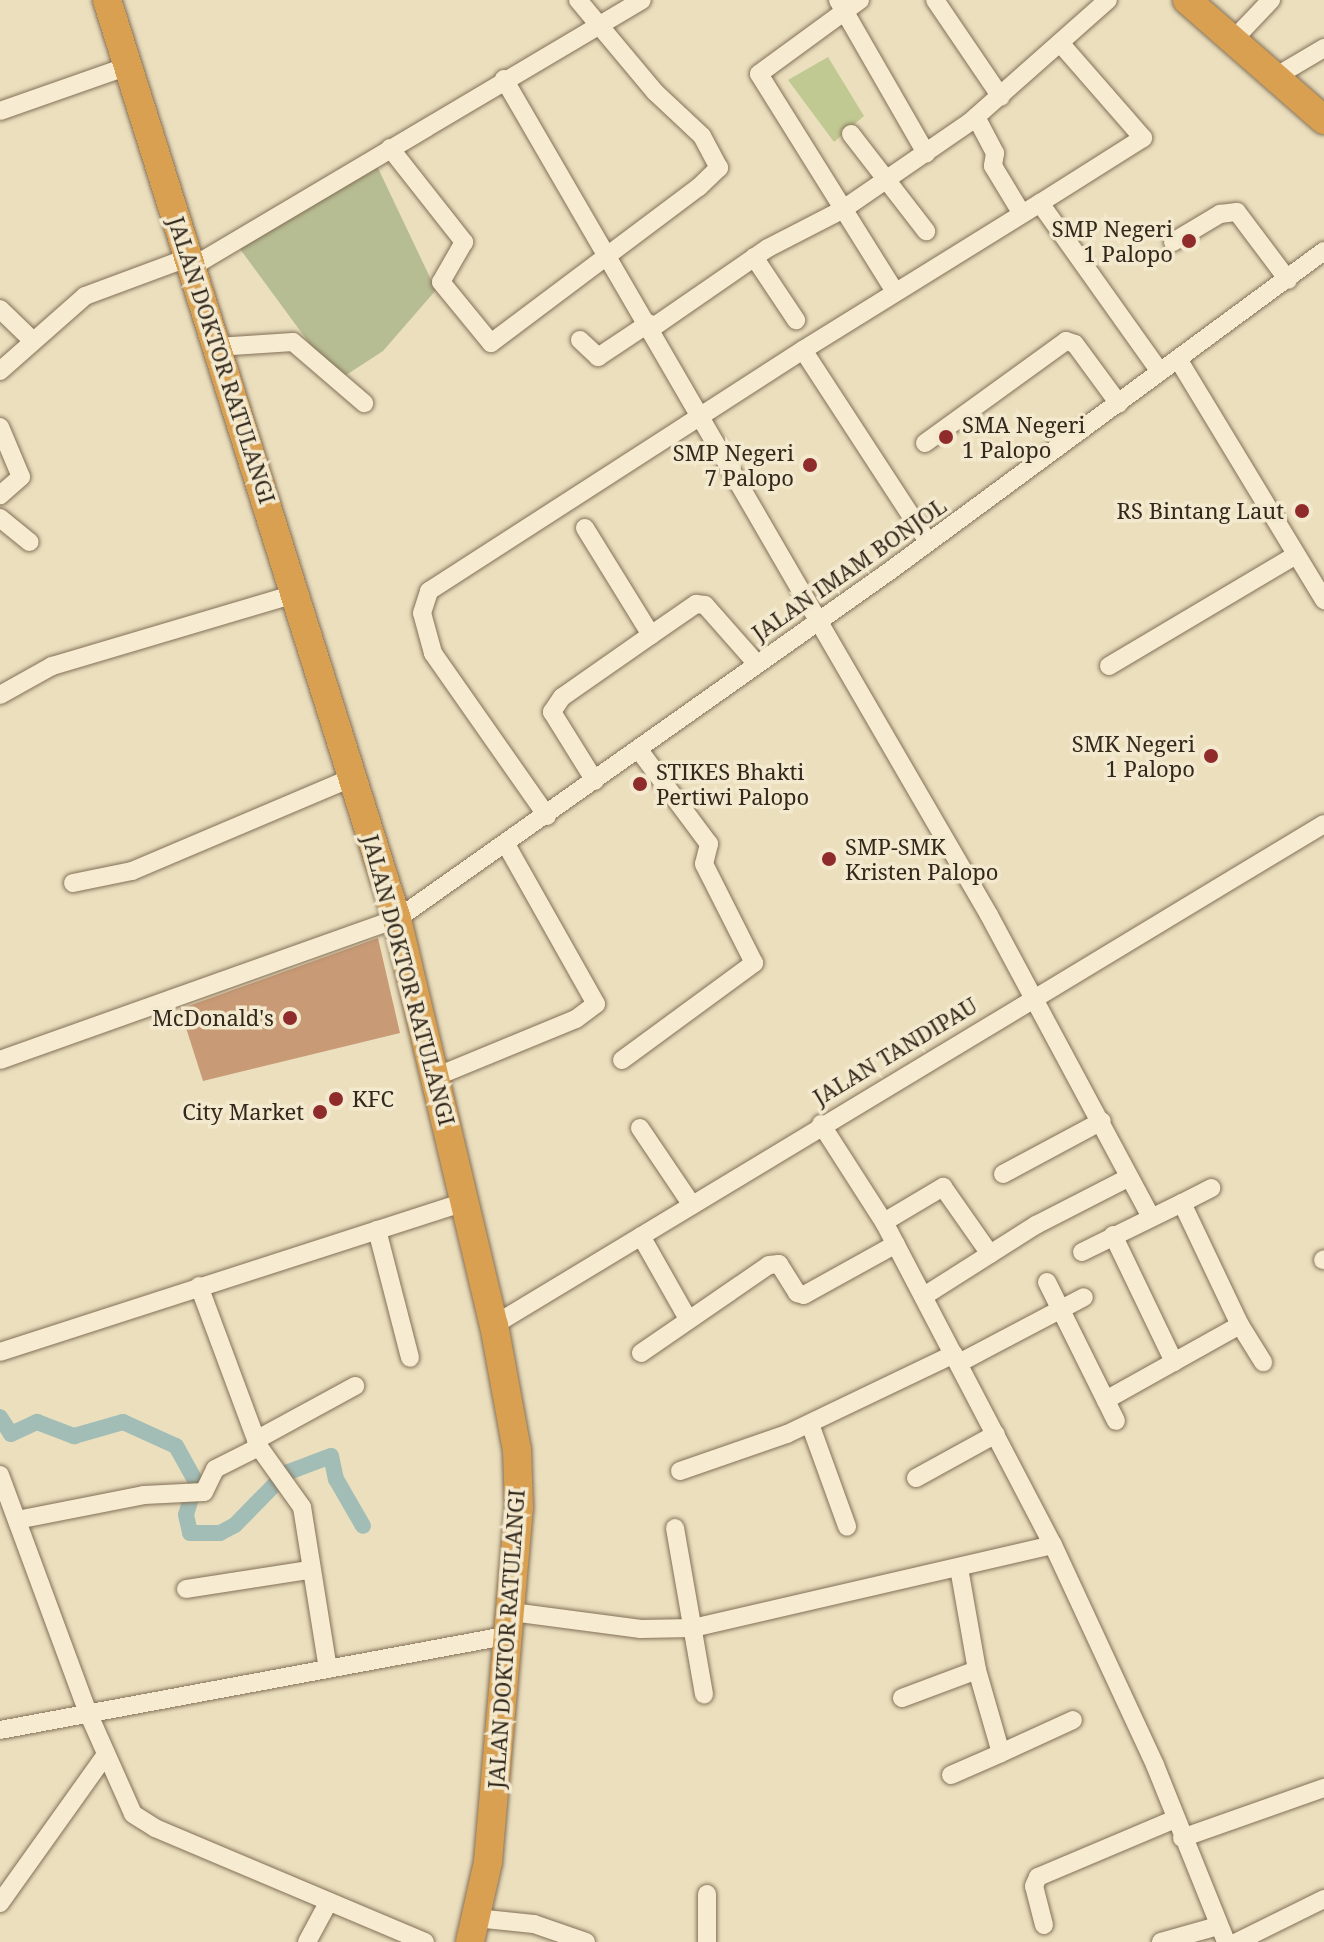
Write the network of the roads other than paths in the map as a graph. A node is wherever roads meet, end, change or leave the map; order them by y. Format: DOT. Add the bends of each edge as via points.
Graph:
graph roads {
  1 [pos="578,0"];
  2 [pos="642,0"];
  3 [pos="935,0"];
  4 [pos="1108,0"];
  5 [pos="1187,0"];
  6 [pos="1271,0"];
  7 [pos="114,2"];
  8 [pos="847,3"];
  9 [pos="598,24"];
  10 [pos="1234,39"];
  11 [pos="1060,43"];
  12 [pos="1324,48"];
  13 [pos="131,65"];
  14 [pos="1275,77"];
  15 [pos="504,79"];
  16 [pos="1001,97"];
  17 [pos="0,111"];
  18 [pos="976,117"];
  19 [pos="1324,120"];
  20 [pos="851,134"];
  21 [pos="390,148"];
  22 [pos="926,153"];
  23 [pos="888,179"];
  24 [pos="1040,203"];
  25 [pos="842,210"];
  26 [pos="1022,214"];
  27 [pos="926,231"];
  28 [pos="1173,242"];
  29 [pos="609,251"];
  30 [pos="1324,251"];
  31 [pos="754,257"];
  32 [pos="188,263"];
  33 [pos="1288,280"];
  34 [pos="895,292"];
  35 [pos="0,309"];
  36 [pos="796,320"];
  37 [pos="650,325"];
  38 [pos="580,340"];
  39 [pos="33,341"];
  40 [pos="217,347"];
  41 [pos="803,350"];
  42 [pos="1178,359"];
  43 [pos="0,371"];
  44 [pos="1160,372"];
  45 [pos="364,403"];
  46 [pos="1119,404"];
  47 [pos="703,414"];
  48 [pos="0,427"];
  49 [pos="925,443"];
  50 [pos="0,495"];
  51 [pos="0,518"];
  52 [pos="585,528"];
  53 [pos="30,542"];
  54 [pos="928,542"];
  55 [pos="1296,555"];
  56 [pos="298,593"];
  57 [pos="1324,600"];
  58 [pos="820,620"];
  59 [pos="651,635"];
  60 [pos="757,664"];
  61 [pos="1109,666"];
  62 [pos="0,695"];
  63 [pos="639,750"];
  64 [pos="353,777"];
  65 [pos="595,781"];
  66 [pos="547,816"];
  67 [pos="1324,824"];
  68 [pos="506,844"];
  69 [pos="73,883"];
  70 [pos="397,919"];
  71 [pos="1034,995"];
  72 [pos="0,1060"];
  73 [pos="622,1060"];
  74 [pos="435,1077"];
  75 [pos="1102,1121"];
  76 [pos="821,1124"];
  77 [pos="640,1128"];
  78 [pos="1003,1174"];
  79 [pos="1128,1178"];
  80 [pos="1211,1188"];
  81 [pos="467,1201"];
  82 [pos="1182,1203"];
  83 [pos="692,1205"];
  84 [pos="1151,1217"];
  85 [pos="884,1222"];
  86 [pos="377,1230"];
  87 [pos="1113,1235"];
  88 [pos="641,1236"];
  89 [pos="896,1244"];
  90 [pos="1082,1252"];
  91 [pos="990,1254"];
  92 [pos="1047,1282"];
  93 [pos="199,1286"];
  94 [pos="924,1296"];
  95 [pos="1084,1297"];
  96 [pos="1060,1311"];
  97 [pos="688,1319"];
  98 [pos="494,1325"];
  99 [pos="1240,1325"];
  100 [pos="0,1352"];
  101 [pos="641,1353"];
  102 [pos="410,1358"];
  103 [pos="957,1358"];
  104 [pos="1174,1362"];
  105 [pos="1263,1362"];
  106 [pos="355,1386"];
  107 [pos="1106,1400"];
  108 [pos="1116,1421"];
  109 [pos="810,1424"];
  110 [pos="996,1434"];
  111 [pos="257,1443"];
  112 [pos="680,1471"];
  113 [pos="0,1475"];
  114 [pos="916,1478"];
  115 [pos="17,1520"];
  116 [pos="847,1526"];
  117 [pos="675,1528"];
  118 [pos="1053,1545"];
  119 [pos="959,1568"];
  120 [pos="309,1570"];
  121 [pos="186,1589"];
  122 [pos="511,1624"];
  123 [pos="693,1628"];
  124 [pos="328,1669"];
  125 [pos="977,1670"];
  126 [pos="704,1694"];
  127 [pos="902,1698"];
  128 [pos="89,1715"];
  129 [pos="1073,1720"];
  130 [pos="0,1730"];
  131 [pos="1001,1753"];
  132 [pos="105,1756"];
  133 [pos="951,1775"];
  134 [pos="1324,1788"];
  135 [pos="1175,1819"];
  136 [pos="1182,1838"];
  137 [pos="707,1894"];
  138 [pos="1324,1899"];
  139 [pos="0,1903"];
  140 [pos="328,1903"];
  141 [pos="1044,1925"];
  142 [pos="473,1930"];
  143 [pos="1222,1934"];
  144 [pos="307,1942"];
  145 [pos="425,1942"];
  146 [pos="586,1942"];
  147 [pos="707,1942"];
  148 [pos="1161,1942"];
  149 [pos="1237,1942"];
  1 -- 9 [label="street"];
  2 -- 9 [label="street"];
  3 -- 16 [label="street"];
  4 -- 11 [label="street"];
  5 -- 10 [label="highway"];
  6 -- 10 [label="street"];
  7 -- 13 [label="highway, JALAN DOKTOR RATULANGI"];
  8 -- 22 [label="street"];
  8 -- 25 [label="street" via="759,74"];
  9 -- 15 [label="street"];
  9 -- 29 [label="street" via="655,92 693,124 719,168"];
  10 -- 14 [label="highway"];
  11 -- 16 [label="street"];
  11 -- 24 [label="street" via="1143,138"];
  12 -- 14 [label="street"];
  13 -- 17 [label="street" via="41,92"];
  13 -- 32 [label="highway, JALAN DOKTOR RATULANGI"];
  14 -- 19 [label="highway"];
  15 -- 21 [label="street"];
  15 -- 29 [label="street"];
  16 -- 18 [label="street"];
  18 -- 22 [label="street"];
  18 -- 26 [label="street" via="995,153 993,166"];
  20 -- 23 [label="street"];
  21 -- 29 [label="street" via="464,242 443,275 443,289 491,343"];
  21 -- 32 [label="street"];
  22 -- 23 [label="street"];
  23 -- 25 [label="street"];
  23 -- 27 [label="street"];
  24 -- 26 [label="street"];
  24 -- 44 [label="street"];
  25 -- 31 [label="street"];
  25 -- 34 [label="street"];
  26 -- 34 [label="street"];
  28 -- 33 [label="street" via="1220,214 1237,212"];
  29 -- 37 [label="street"];
  30 -- 33 [label="street, JALAN IMAM BONJOL"];
  31 -- 36 [label="street"];
  31 -- 37 [label="street"];
  32 -- 39 [label="street" via="98,289"];
  32 -- 40 [label="highway, JALAN DOKTOR RATULANGI"];
  33 -- 42 [label="street, JALAN IMAM BONJOL"];
  34 -- 41 [label="street"];
  35 -- 39 [label="street"];
  37 -- 38 [label="street" via="598,357"];
  37 -- 47 [label="street"];
  39 -- 43 [label="street"];
  40 -- 45 [label="street" via="293,342"];
  40 -- 56 [label="highway, JALAN DOKTOR RATULANGI"];
  41 -- 47 [label="street"];
  41 -- 54 [label="street"];
  42 -- 44 [label="street, JALAN IMAM BONJOL"];
  42 -- 55 [label="street"];
  44 -- 46 [label="street, JALAN IMAM BONJOL"];
  46 -- 49 [label="street" via="1075,344 1066,341"];
  46 -- 54 [label="street, JALAN IMAM BONJOL"];
  47 -- 58 [label="street"];
  47 -- 66 [label="street" via="423,598 433,653"];
  48 -- 50 [label="street" via="21,472"];
  51 -- 53 [label="street"];
  52 -- 59 [label="street"];
  54 -- 58 [label="street, JALAN IMAM BONJOL"];
  55 -- 57 [label="street"];
  55 -- 61 [label="street"];
  56 -- 62 [label="street" via="52,666"];
  56 -- 64 [label="highway, JALAN DOKTOR RATULANGI"];
  58 -- 60 [label="street, JALAN IMAM BONJOL"];
  58 -- 71 [label="street"];
  59 -- 60 [label="street" via="696,604 705,605"];
  59 -- 65 [label="street" via="562,697 552,712"];
  60 -- 63 [label="street, JALAN IMAM BONJOL"];
  63 -- 65 [label="street, JALAN IMAM BONJOL"];
  63 -- 73 [label="street" via="709,844 704,864 754,963"];
  64 -- 69 [label="street" via="132,871"];
  64 -- 70 [label="highway, JALAN DOKTOR RATULANGI"];
  65 -- 66 [label="street, JALAN IMAM BONJOL"];
  66 -- 68 [label="street, JALAN IMAM BONJOL"];
  67 -- 71 [label="street, JALAN TANDIPAU"];
  68 -- 70 [label="street, JALAN IMAM BONJOL"];
  68 -- 74 [label="street" via="596,1004 576,1019"];
  70 -- 72 [label="street, JALAN IMAM BONJOL"];
  70 -- 74 [label="highway, JALAN DOKTOR RATULANGI"];
  71 -- 75 [label="street"];
  71 -- 76 [label="street, JALAN TANDIPAU"];
  74 -- 81 [label="highway, JALAN DOKTOR RATULANGI"];
  75 -- 78 [label="street"];
  75 -- 79 [label="street"];
  76 -- 83 [label="street, JALAN TANDIPAU"];
  76 -- 85 [label="street"];
  77 -- 83 [label="street"];
  79 -- 84 [label="street"];
  79 -- 91 [label="street"];
  80 -- 82 [label="street"];
  81 -- 86 [label="street"];
  81 -- 98 [label="highway, JALAN DOKTOR RATULANGI"];
  82 -- 84 [label="street"];
  82 -- 99 [label="street"];
  83 -- 88 [label="street, JALAN TANDIPAU"];
  84 -- 87 [label="street"];
  85 -- 89 [label="street"];
  85 -- 91 [label="street" via="943,1187"];
  86 -- 93 [label="street"];
  86 -- 102 [label="street"];
  87 -- 90 [label="street"];
  87 -- 104 [label="street"];
  88 -- 97 [label="street"];
  88 -- 98 [label="street, JALAN TANDIPAU"];
  89 -- 94 [label="street"];
  89 -- 97 [label="street" via="804,1295 797,1293 779,1264 769,1265"];
  91 -- 94 [label="street"];
  92 -- 96 [label="street"];
  93 -- 100 [label="street"];
  93 -- 111 [label="street"];
  94 -- 103 [label="street"];
  95 -- 96 [label="street"];
  96 -- 103 [label="street"];
  96 -- 107 [label="street"];
  97 -- 101 [label="street"];
  98 -- 122 [label="highway, JALAN DOKTOR RATULANGI" via="519,1479"];
  99 -- 104 [label="street"];
  99 -- 105 [label="street"];
  103 -- 109 [label="street"];
  103 -- 110 [label="street"];
  104 -- 107 [label="street"];
  106 -- 111 [label="street"];
  107 -- 108 [label="street"];
  109 -- 112 [label="street"];
  109 -- 116 [label="street"];
  110 -- 114 [label="street"];
  110 -- 118 [label="street"];
  111 -- 115 [label="street" via="215,1469 204,1492 118,1499"];
  111 -- 120 [label="street" via="302,1507"];
  113 -- 115 [label="street"];
  115 -- 128 [label="street"];
  117 -- 123 [label="street"];
  118 -- 119 [label="street"];
  118 -- 135 [label="street"];
  119 -- 123 [label="street"];
  119 -- 125 [label="street"];
  120 -- 121 [label="street"];
  120 -- 124 [label="street"];
  122 -- 123 [label="street"];
  122 -- 124 [label="street"];
  122 -- 142 [label="highway, JALAN DOKTOR RATULANGI" via="488,1862"];
  123 -- 126 [label="street"];
  124 -- 128 [label="street"];
  125 -- 127 [label="street"];
  125 -- 131 [label="street"];
  128 -- 130 [label="street"];
  128 -- 132 [label="street"];
  129 -- 131 [label="street"];
  131 -- 133 [label="street"];
  132 -- 139 [label="street"];
  132 -- 140 [label="street" via="124,1802 144,1823"];
  134 -- 136 [label="street"];
  135 -- 136 [label="street"];
  135 -- 141 [label="street" via="1038,1877 1034,1886"];
  136 -- 143 [label="street"];
  137 -- 147 [label="street"];
  138 -- 149 [label="street"];
  140 -- 144 [label="street"];
  140 -- 145 [label="street"];
  142 -- 146 [label="street" via="534,1924"];
  143 -- 148 [label="street"];
}
